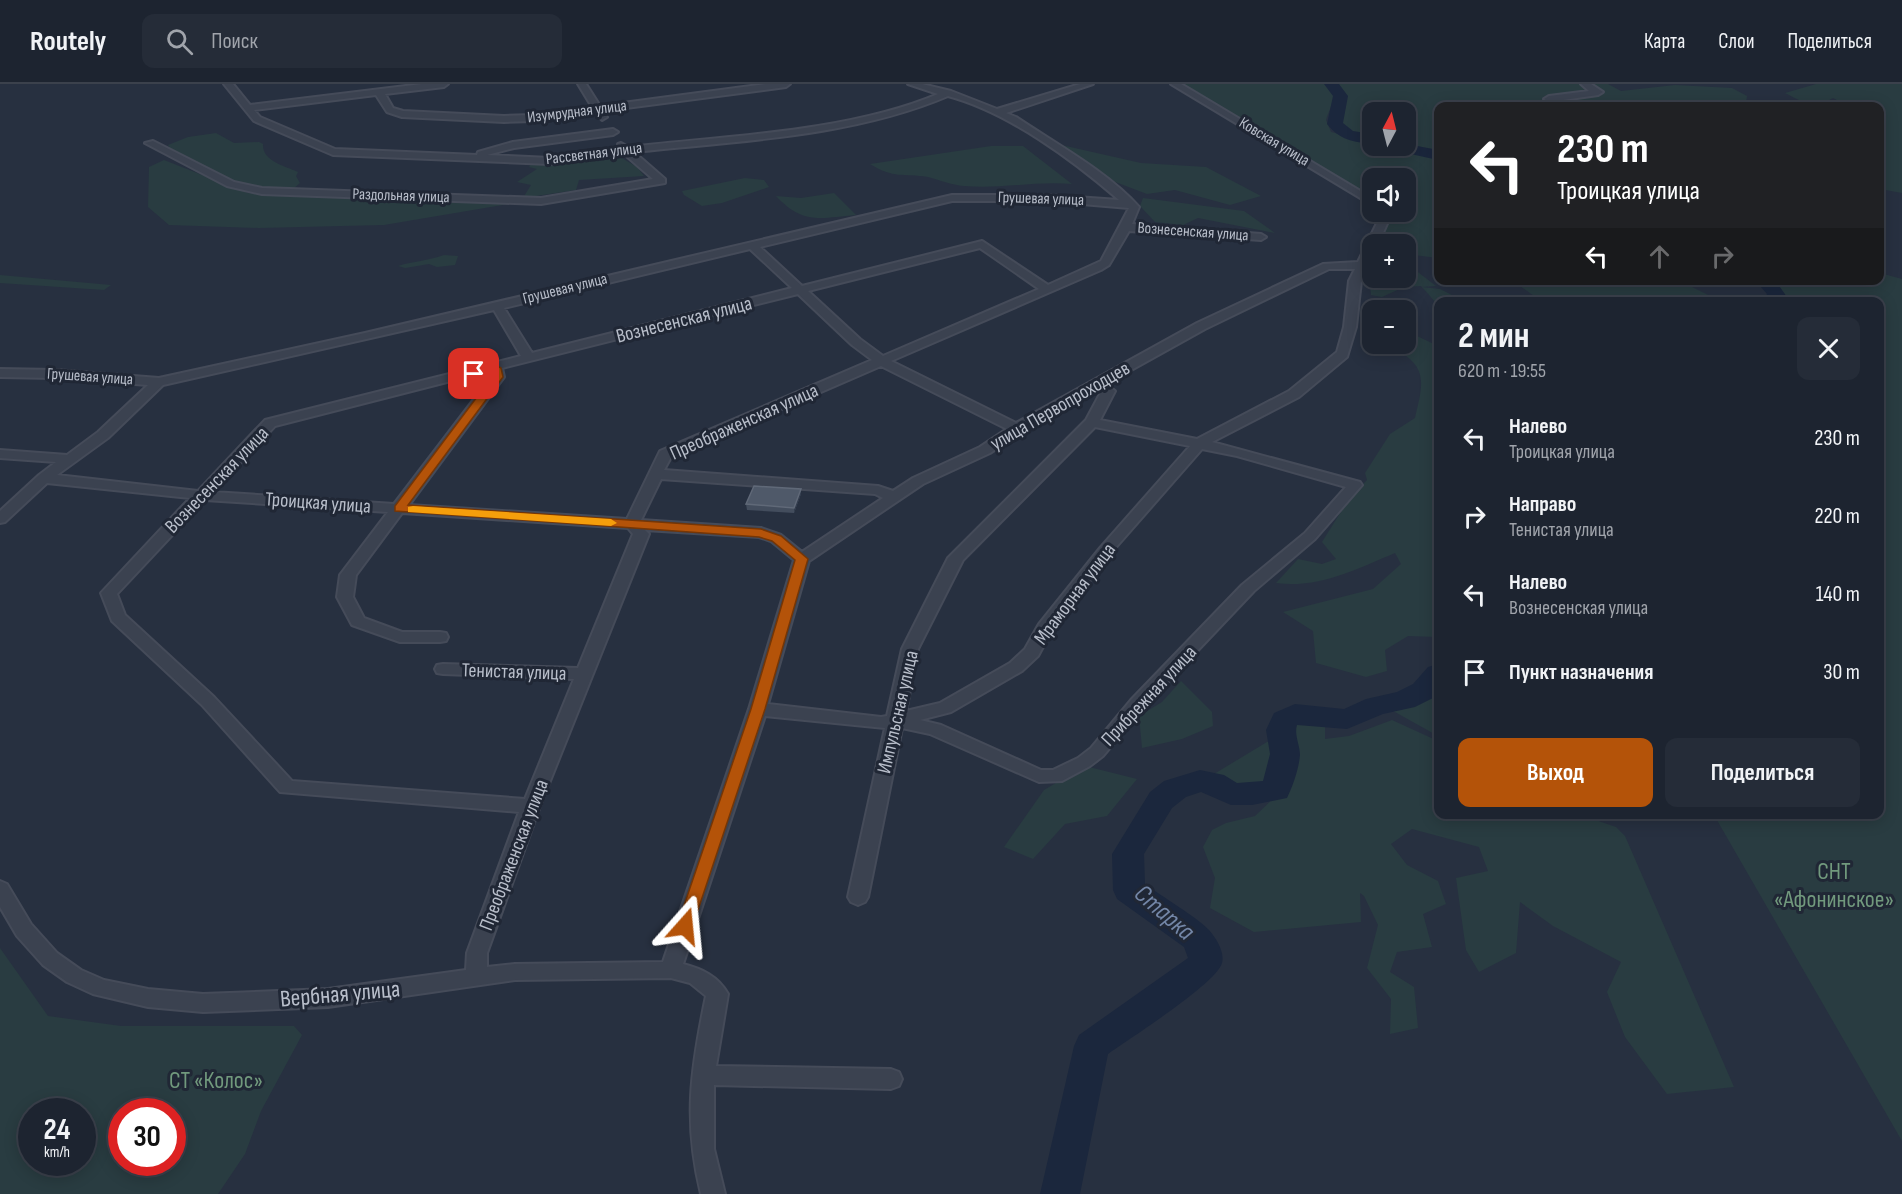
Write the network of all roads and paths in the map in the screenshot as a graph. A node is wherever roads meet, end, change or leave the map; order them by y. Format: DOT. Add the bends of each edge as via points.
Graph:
graph roads {
  1 [pos="228,84"];
  2 [pos="444,84"];
  3 [pos="582,84"];
  4 [pos="786,84"];
  5 [pos="912,84"];
  6 [pos="1089,84"];
  7 [pos="1175,84"];
  8 [pos="1585,84"];
  9 [pos="378,92"];
  10 [pos="948,93"];
  11 [pos="1550,99"];
  12 [pos="246,108"];
  13 [pos="598,110"];
  14 [pos="998,112"];
  15 [pos="613,132"];
  16 [pos="150,143"];
  17 [pos="624,150"];
  18 [pos="471,158"];
  19 [pos="1362,196"];
  20 [pos="1131,204"];
  21 [pos="1382,222"];
  22 [pos="1125,227"];
  23 [pos="1261,237"];
  24 [pos="751,244"];
  25 [pos="1361,265"];
  26 [pos="1047,289"];
  27 [pos="800,290"];
  28 [pos="496,305"];
  29 [pos="529,359"];
  30 [pos="883,362"];
  31 [pos="496,368"];
  32 [pos="0,373"];
  33 [pos="159,382"];
  34 [pos="1098,384"];
  35 [pos="1092,422"];
  36 [pos="1017,428"];
  37 [pos="1199,444"];
  38 [pos="0,454"];
  39 [pos="69,459"];
  40 [pos="655,474"];
  41 [pos="44,478"];
  42 [pos="199,495"];
  43 [pos="895,498"];
  44 [pos="399,508"];
  45 [pos="0,519"];
  46 [pos="632,524"];
  47 [pos="802,559"];
  48 [pos="440,637"];
  49 [pos="443,669"];
  50 [pos="585,674"];
  51 [pos="758,709"];
  52 [pos="895,721"];
  53 [pos="531,806"];
  54 [pos="0,889"];
  55 [pos="858,897"];
  56 [pos="671,970"];
  57 [pos="476,979"];
  58 [pos="704,1075"];
  59 [pos="891,1079"];
  60 [pos="712,1194"];
  1 -- 12 [label="street, Рассветная улица"];
  2 -- 9 [label="street"];
  3 -- 13 [label="street"];
  4 -- 13 [label="street, Изумрудная улица"];
  5 -- 10 [label="street"];
  6 -- 14 [label="street"];
  7 -- 19 [label="street, Ковская улица"];
  8 -- 11 [label="street" via="1598,92"];
  9 -- 12 [label="street"];
  9 -- 13 [label="street, Изумрудная улица" via="390,110 420,116 504,119"];
  10 -- 14 [label="street"];
  10 -- 17 [label="street, Рассветная улица" via="915,107 867,119 775,134"];
  12 -- 18 [label="street, Рассветная улица" via="257,119 333,152"];
  13 -- 15 [label="street"];
  14 -- 20 [label="street" via="1050,143"];
  15 -- 17 [label="street"];
  15 -- 18 [label="street" via="507,146"];
  16 -- 17 [label="street, Раздольная улица" via="231,184 262,191 542,201 661,181"];
  17 -- 18 [label="street, Рассветная улица" via="550,161"];
  20 -- 22 [label="street, Преображенская улица" via="1133,213"];
  20 -- 24 [label="street, Грушевая улица" via="1047,198 952,198"];
  21 -- 25 [label="street"];
  22 -- 23 [label="street, Вознесенская улица"];
  22 -- 26 [label="street, Преображенская улица" via="1105,263"];
  24 -- 27 [label="street"];
  24 -- 28 [label="street, Грушевая улица"];
  25 -- 34 [label="street, улица Первопроходцев" via="1327,266 1202,326"];
  25 -- 37 [label="street, Мраморная улица" via="1343,354 1294,394"];
  26 -- 27 [label="street, Вознесенская улица" via="982,244"];
  26 -- 30 [label="street, Преображенская улица"];
  27 -- 29 [label="street, Вознесенская улица"];
  27 -- 30 [label="street"];
  28 -- 29 [label="street"];
  28 -- 33 [label="street, Грушевая улица"];
  29 -- 31 [label="street, Вознесенская улица"];
  30 -- 36 [label="street"];
  30 -- 40 [label="street, Преображенская улица" via="665,454"];
  31 -- 42 [label="street, Вознесенская улица" via="270,423"];
  31 -- 44 [label="street, Тенистая улица" via="498,377"];
  32 -- 33 [label="street, Грушевая улица"];
  33 -- 39 [label="street" via="103,435"];
  34 -- 35 [label="street, Импульсная улица" via="1108,391"];
  34 -- 36 [label="street, улица Первопроходцев"];
  35 -- 37 [label="street"];
  35 -- 52 [label="street, Импульсная улица" via="957,558 910,649"];
  36 -- 43 [label="street, улица Первопроходцев" via="985,450 918,481"];
  37 -- 52 [label="street, Мраморная улица" via="1105,551 1045,628 1032,652 1016,667 945,708"];
  37 -- 52 [label="street, Прибрежная улица" via="1355,485 1310,536 1248,588 1084,762 1056,776 1039,776 935,729"];
  38 -- 39 [label="street"];
  39 -- 41 [label="street"];
  40 -- 43 [label="street" via="878,490"];
  40 -- 46 [label="street, Преображенская улица"];
  41 -- 42 [label="street, Троицкая улица"];
  41 -- 45 [label="street"];
  42 -- 44 [label="street, Троицкая улица"];
  42 -- 53 [label="street, Вознесенская улица" via="109,593 118,617 208,701 287,787"];
  43 -- 47 [label="street, улица Первопроходцев"];
  44 -- 46 [label="street, Троицкая улица"];
  44 -- 48 [label="street, Тенистая улица" via="348,575 345,597 358,621 400,638"];
  46 -- 47 [label="street, Троицкая улица" via="761,533 776,538"];
  46 -- 50 [label="street, Преображенская улица" via="641,534"];
  47 -- 51 [label="street"];
  49 -- 50 [label="street, Тенистая улица"];
  50 -- 53 [label="street, Преображенская улица"];
  51 -- 52 [label="street, Мраморная улица" via="880,723"];
  51 -- 56 [label="street"];
  52 -- 55 [label="street, Импульсная улица"];
  53 -- 57 [label="street, Преображенская улица" via="477,954"];
  54 -- 57 [label="street, Вербная улица" via="24,930 50,959 101,988 148,998 203,1003 328,998"];
  56 -- 57 [label="street, Вербная улица" via="515,972"];
  56 -- 58 [label="street, Вербная улица" via="695,975 708,982 717,994"];
  58 -- 59 [label="street"];
  58 -- 60 [label="street" via="702,1145"];
}
